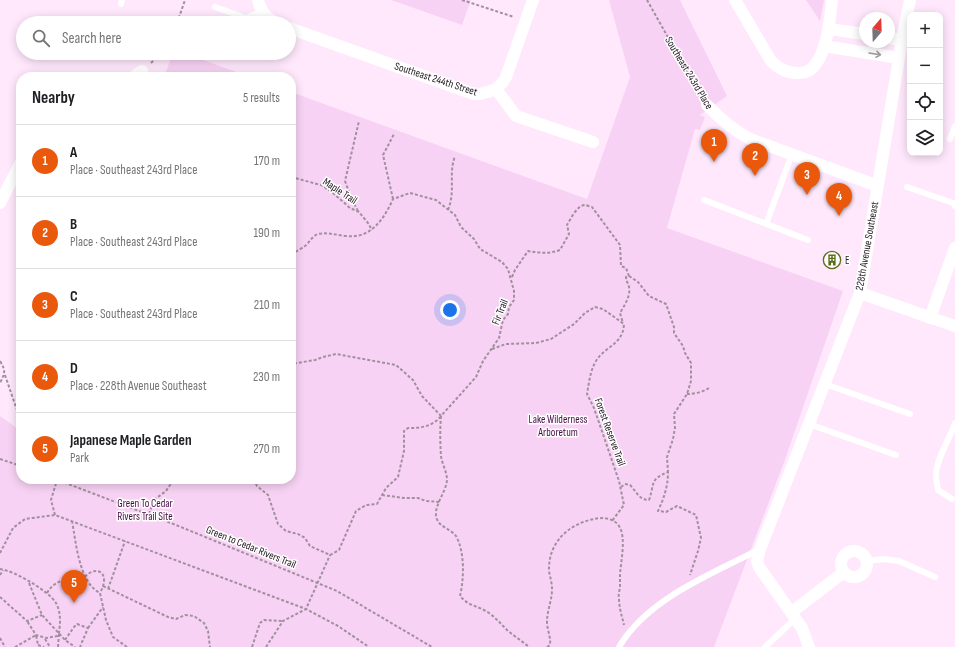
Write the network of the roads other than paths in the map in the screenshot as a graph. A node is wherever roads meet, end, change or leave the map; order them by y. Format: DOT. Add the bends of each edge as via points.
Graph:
graph roads {
  1 [pos="533,0"];
  2 [pos="735,0"];
  3 [pos="832,0"];
  4 [pos="910,0"];
  5 [pos="260,6"];
  6 [pos="215,7"];
  7 [pos="240,16"];
  8 [pos="248,16"];
  9 [pos="266,16"];
  10 [pos="829,29"];
  11 [pos="296,30"];
  12 [pos="859,33"];
  13 [pos="895,39"];
  14 [pos="902,40"];
  15 [pos="824,46"];
  16 [pos="899,58"];
  17 [pos="496,89"];
  18 [pos="707,105"];
  19 [pos="955,126"];
  20 [pos="950,139"];
  21 [pos="593,142"];
  22 [pos="792,154"];
  23 [pos="16,172"];
  24 [pos="878,186"];
  25 [pos="907,187"];
  26 [pos="704,200"];
  27 [pos="0,204"];
  28 [pos="955,206"];
  29 [pos="766,224"];
  30 [pos="808,240"];
  31 [pos="955,248"];
  32 [pos="860,293"];
  33 [pos="930,318"];
  34 [pos="955,326"];
  35 [pos="825,384"];
  36 [pos="910,414"];
  37 [pos="955,423"];
  38 [pos="809,424"];
  39 [pos="896,455"];
  40 [pos="952,499"];
  41 [pos="760,549"];
  42 [pos="867,561"];
  43 [pos="844,572"];
  44 [pos="935,577"];
  45 [pos="794,615"];
  46 [pos="619,647"];
  47 [pos="765,647"];
  48 [pos="809,647"];
  1 -- 17 [label="street" via="506,77"];
  2 -- 15 [label="street" via="771,61 781,69 793,73 810,71"];
  3 -- 10 [label="street"];
  4 -- 14 [label="street, 228th Avenue Southeast"];
  5 -- 8 [label="lane"];
  5 -- 9 [label="street"];
  6 -- 7 [label="lane"];
  10 -- 12 [label="street"];
  10 -- 15 [label="street"];
  11 -- 17 [label="street, Southeast 244th Street" via="474,94"];
  13 -- 14 [label="street"];
  14 -- 16 [label="street, 228th Avenue Southeast"];
  15 -- 16 [label="street, one-way"];
  16 -- 24 [label="street, 228th Avenue Southeast"];
  17 -- 21 [label="street" via="516,116"];
  18 -- 22 [label="street, Southeast 243rd Place" via="740,134"];
  19 -- 20 [label="lane"];
  22 -- 24 [label="street, Southeast 243rd Place"];
  22 -- 29 [label="lane"];
  23 -- 27 [label="street"];
  24 -- 32 [label="street, 228th Avenue Southeast"];
  25 -- 28 [label="lane" via="953,203"];
  26 -- 29 [label="lane"];
  29 -- 30 [label="lane"];
  31 -- 33 [label="street"];
  32 -- 33 [label="street"];
  32 -- 35 [label="street, 228th Avenue Southeast"];
  33 -- 34 [label="street"];
  35 -- 36 [label="lane"];
  35 -- 38 [label="street, 228th Avenue Southeast"];
  37 -- 40 [label="lane" via="936,473 938,490"];
  38 -- 39 [label="lane"];
  38 -- 41 [label="street, 228th Avenue Southeast"];
  41 -- 45 [label="street, 228th Avenue Southeast" via="759,568"];
  41 -- 46 [label="lane" via="685,587 650,612 626,636"];
  42 -- 43 [label="street" via="868,566 858,577 853,578"];
  42 -- 43 [label="street" via="865,556 856,551 846,554 841,563"];
  42 -- 44 [label="lane" via="899,561"];
  43 -- 45 [label="street"];
  45 -- 47 [label="lane"];
  45 -- 48 [label="street, 228th Avenue Southeast"];
}
